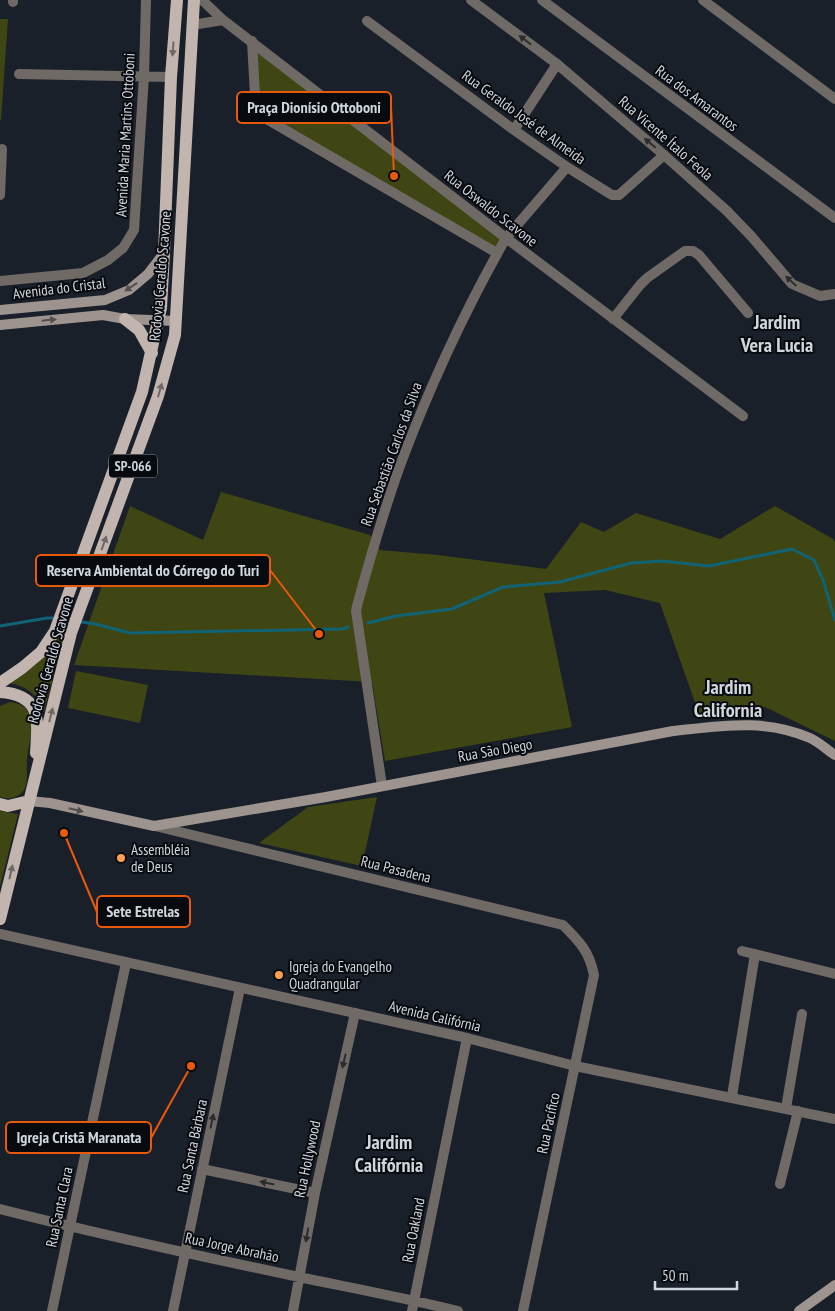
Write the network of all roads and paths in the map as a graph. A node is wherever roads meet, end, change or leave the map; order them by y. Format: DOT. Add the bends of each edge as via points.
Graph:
graph roads {
  1 [pos="146,0"];
  2 [pos="177,0"];
  3 [pos="194,0"];
  4 [pos="202,0"];
  5 [pos="471,0"];
  6 [pos="542,0"];
  7 [pos="703,0"];
  8 [pos="223,20"];
  9 [pos="367,21"];
  10 [pos="192,25"];
  11 [pos="252,41"];
  12 [pos="557,64"];
  13 [pos="20,74"];
  14 [pos="144,76"];
  15 [pos="171,77"];
  16 [pos="835,99"];
  17 [pos="514,130"];
  18 [pos="2,149"];
  19 [pos="664,156"];
  20 [pos="567,167"];
  21 [pos="0,195"];
  22 [pos="835,218"];
  23 [pos="506,238"];
  24 [pos="164,253"];
  25 [pos="497,254"];
  26 [pos="0,281"];
  27 [pos="835,294"];
  28 [pos="0,310"];
  29 [pos="748,313"];
  30 [pos="125,319"];
  31 [pos="613,319"];
  32 [pos="158,321"];
  33 [pos="176,321"];
  34 [pos="0,325"];
  35 [pos="152,353"];
  36 [pos="744,416"];
  37 [pos="0,683"];
  38 [pos="0,692"];
  39 [pos="835,755"];
  40 [pos="35,780"];
  41 [pos="382,786"];
  42 [pos="29,801"];
  43 [pos="0,804"];
  44 [pos="199,818"];
  45 [pos="154,826"];
  46 [pos="197,836"];
  47 [pos="0,919"];
  48 [pos="0,934"];
  49 [pos="582,943"];
  50 [pos="742,951"];
  51 [pos="755,954"];
  52 [pos="126,963"];
  53 [pos="835,974"];
  54 [pos="240,988"];
  55 [pos="355,1013"];
  56 [pos="802,1014"];
  57 [pos="467,1038"];
  58 [pos="575,1066"];
  59 [pos="732,1096"];
  60 [pos="786,1108"];
  61 [pos="798,1111"];
  62 [pos="835,1119"];
  63 [pos="202,1169"];
  64 [pos="780,1184"];
  65 [pos="315,1193"];
  66 [pos="0,1209"];
  67 [pos="70,1227"];
  68 [pos="186,1253"];
  69 [pos="300,1278"];
  70 [pos="835,1285"];
  71 [pos="414,1300"];
  72 [pos="52,1311"];
  73 [pos="173,1311"];
  74 [pos="293,1311"];
  75 [pos="412,1311"];
  76 [pos="458,1311"];
  77 [pos="523,1311"];
  78 [pos="799,1311"];
  1 -- 14 [label="street, Avenida Maria Martins Ottoboni"];
  2 -- 15 [label="main road, Rodovia Geraldo Scavone / SP-066, one-way"];
  3 -- 10 [label="main road, Rodovia Geraldo Scavone / SP-066"];
  4 -- 8 [label="street, Rua Oswaldo Scavone"];
  12 -- 5 [label="street, Rua Vicente Ítalo Feola, one-way"];
  6 -- 22 [label="street, Rua dos Amarantos"];
  7 -- 16 [label="street"];
  8 -- 10 [label="street"];
  8 -- 11 [label="street, Rua Oswaldo Scavone"];
  9 -- 17 [label="street, Rua Geraldo José de Almeida"];
  10 -- 33 [label="main road, Rodovia Geraldo Scavone / SP-066"];
  11 -- 23 [label="street, Rua Oswaldo Scavone"];
  11 -- 25 [label="street" via="256,113"];
  12 -- 17 [label="street"];
  19 -- 12 [label="street, Rua Vicente Ítalo Feola, one-way"];
  13 -- 14 [label="street"];
  14 -- 15 [label="street"];
  14 -- 26 [label="street, Avenida Maria Martins Ottoboni" via="134,230 123,248 82,273"];
  15 -- 24 [label="main road, Rodovia Geraldo Scavone / SP-066"];
  17 -- 20 [label="street, Rua Geraldo José de Almeida"];
  18 -- 21 [label="street"];
  19 -- 20 [label="street, Rua Geraldo José de Almeida" via="619,194 612,195"];
  27 -- 19 [label="street, Rua Vicente Ítalo Feola, one-way" via="820,296 792,284 727,211"];
  20 -- 23 [label="street, Rua Sebastião Carlos da Silva"];
  23 -- 25 [label="street, Rua Sebastião Carlos da Silva"];
  23 -- 31 [label="street, Rua Oswaldo Scavone"];
  24 -- 28 [label="main road, Avenida do Cristal, one-way" via="148,274 129,290 105,300"];
  24 -- 32 [label="main road, Rodovia Geraldo Scavone / SP-066"];
  25 -- 41 [label="street, Rua Sebastião Carlos da Silva" via="426,400 390,496 357,606"];
  29 -- 31 [label="street" via="693,251 685,252 647,278"];
  30 -- 32 [label="main road, Avenida do Cristal"];
  34 -- 30 [label="main road, Avenida do Cristal, one-way" via="103,315"];
  30 -- 35 [label="main road" via="139,330"];
  31 -- 36 [label="street, Rua Oswaldo Scavone"];
  32 -- 33 [label="main road, Avenida do Cristal"];
  32 -- 35 [label="main road, Rodovia Geraldo Scavone / SP-066"];
  40 -- 33 [label="main road, Rodovia Geraldo Scavone / SP-066, one-way" via="71,633 158,396"];
  35 -- 37 [label="main road, Rodovia Geraldo Scavone / SP-066" via="142,392 55,632 40,652"];
  38 -- 40 [label="main road" via="26,698 36,712"];
  39 -- 41 [label="main road, Rua São Diego" via="811,738 768,725 730,725 673,731"];
  40 -- 42 [label="main road, Rodovia Geraldo Scavone / SP-066"];
  41 -- 44 [label="main road, Rua São Diego"];
  42 -- 43 [label="main road" via="8,806"];
  42 -- 45 [label="main road, Rua Pasadena, one-way"];
  47 -- 42 [label="main road, Rodovia Geraldo Scavone / SP-066, one-way"];
  44 -- 45 [label="main road, Rua São Diego"];
  44 -- 46 [label="street" via="195,826"];
  45 -- 46 [label="street, Rua Pasadena"];
  46 -- 49 [label="street, Rua Pasadena" via="563,925"];
  48 -- 52 [label="street, Avenida Califórnia"];
  49 -- 58 [label="street, Rua Pacífico" via="594,975"];
  50 -- 51 [label="street"];
  51 -- 53 [label="street"];
  51 -- 59 [label="street"];
  52 -- 54 [label="street, Avenida Califórnia"];
  52 -- 67 [label="street, Rua Santa Clara"];
  54 -- 55 [label="street, Avenida Califórnia"];
  63 -- 54 [label="street, Rua Santa Bárbara, one-way"];
  55 -- 57 [label="street, Avenida Califórnia"];
  55 -- 65 [label="street, Rua Hollywood, one-way"];
  56 -- 60 [label="street"];
  57 -- 58 [label="street, Avenida Califórnia"];
  57 -- 71 [label="street, Rua Oakland"];
  58 -- 59 [label="street, Avenida Califórnia"];
  58 -- 77 [label="street, Rua Pacífico"];
  59 -- 60 [label="street, Avenida Califórnia"];
  60 -- 61 [label="street, Avenida Califórnia"];
  61 -- 62 [label="street, Avenida Califórnia"];
  61 -- 64 [label="street"];
  65 -- 63 [label="street, one-way"];
  63 -- 68 [label="street, Rua Santa Bárbara"];
  65 -- 69 [label="street, Rua Hollywood, one-way"];
  66 -- 67 [label="street, Rua Jorge Abrahão"];
  67 -- 68 [label="street, Rua Jorge Abrahão"];
  67 -- 72 [label="street, Rua Santa Clara"];
  68 -- 69 [label="street, Rua Jorge Abrahão"];
  68 -- 73 [label="street, Rua Santa Bárbara"];
  69 -- 71 [label="street, Rua Jorge Abrahão"];
  69 -- 74 [label="street, Rua Hollywood"];
  70 -- 78 [label="main road"];
  71 -- 75 [label="street, Rua Oakland"];
  71 -- 76 [label="street, Rua Jorge Abrahão"];
}
